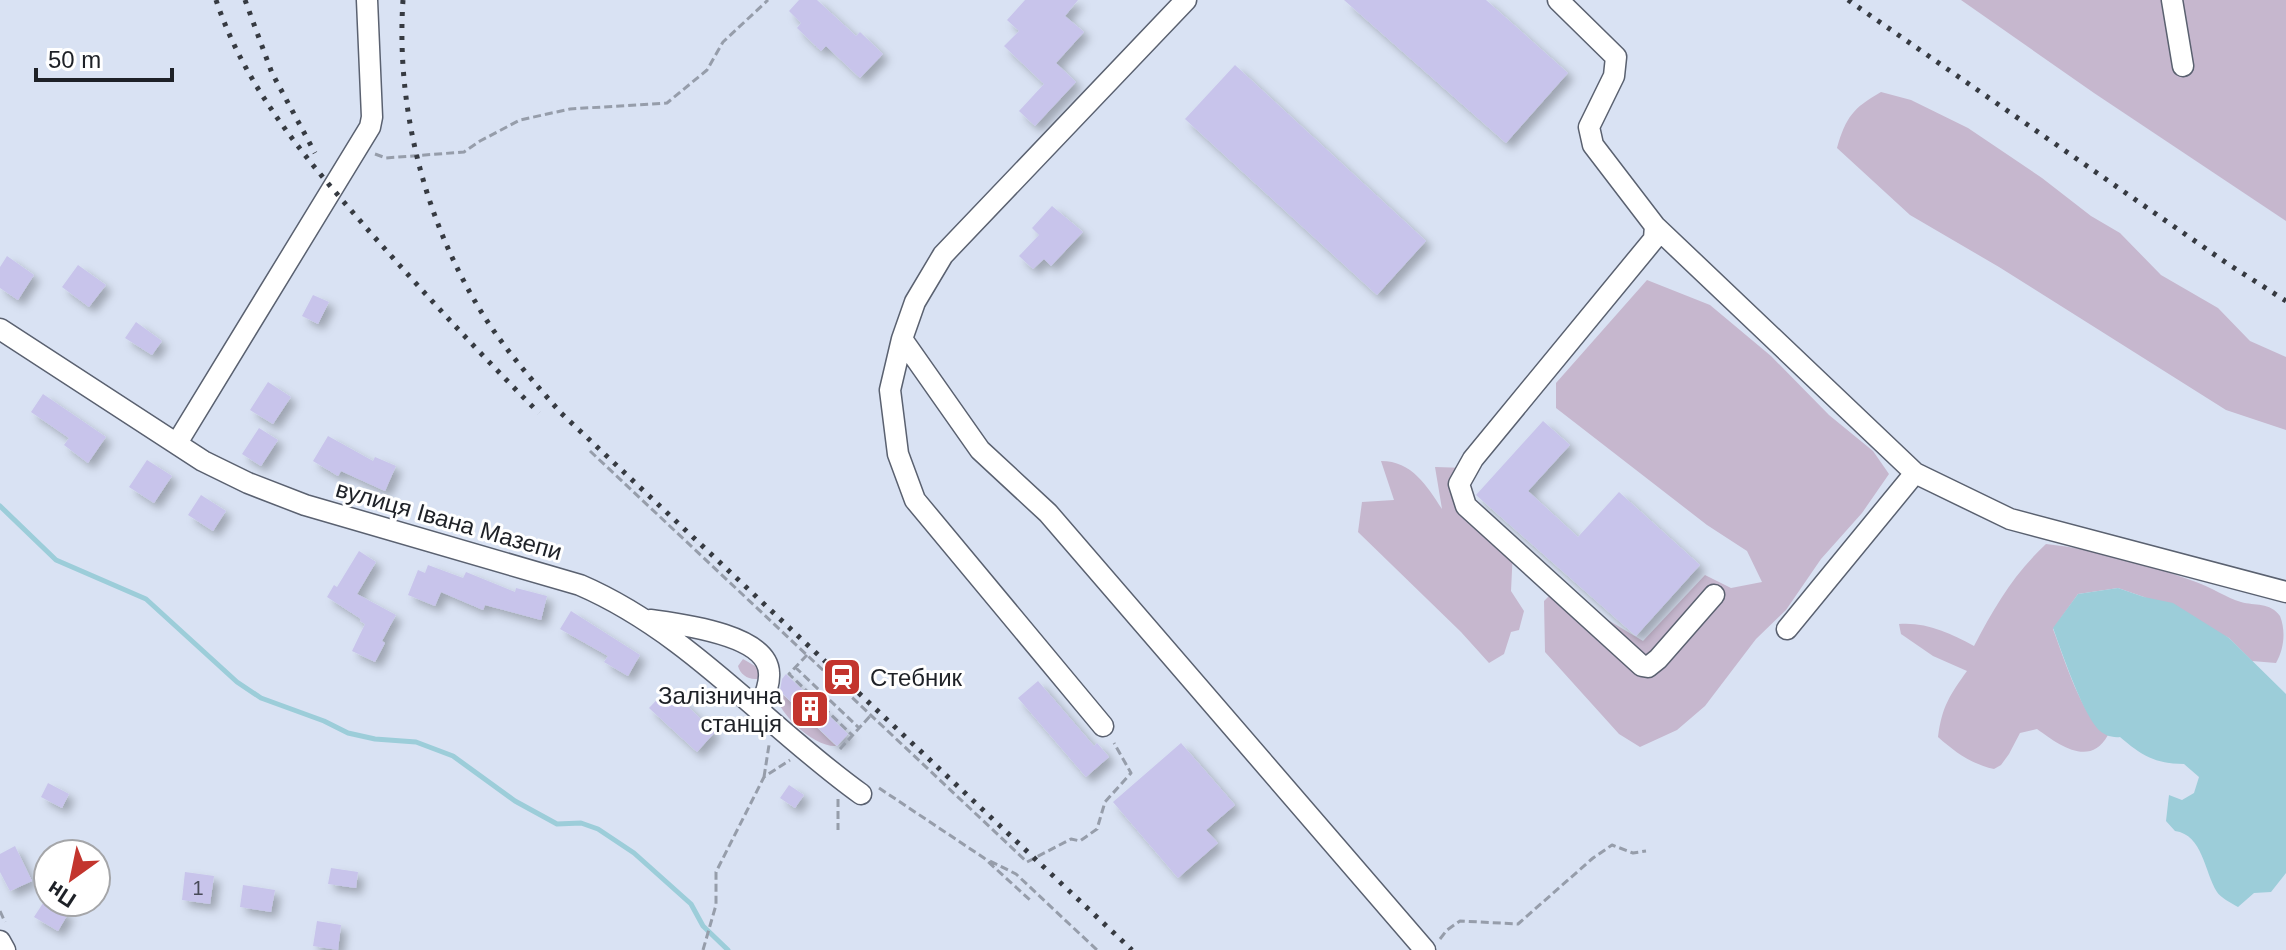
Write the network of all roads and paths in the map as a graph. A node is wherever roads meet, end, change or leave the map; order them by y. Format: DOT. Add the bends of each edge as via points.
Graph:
graph roads {
  1 [pos="367,0"];
  2 [pos="768,0"];
  3 [pos="1186,0"];
  4 [pos="1558,0"];
  5 [pos="2172,0"];
  6 [pos="2183,66"];
  7 [pos="357,149"];
  8 [pos="1655,226"];
  9 [pos="0,329"];
  10 [pos="902,339"];
  11 [pos="177,443"];
  12 [pos="590,451"];
  13 [pos="1915,473"];
  14 [pos="2286,592"];
  15 [pos="1714,595"];
  16 [pos="645,619"];
  17 [pos="1787,629"];
  18 [pos="807,655"];
  19 [pos="795,667"];
  20 [pos="808,678"];
  21 [pos="836,682"];
  22 [pos="801,686"];
  23 [pos="824,695"];
  24 [pos="818,701"];
  25 [pos="766,715"];
  26 [pos="845,715"];
  27 [pos="871,715"];
  28 [pos="838,722"];
  29 [pos="1103,726"];
  30 [pos="859,728"];
  31 [pos="852,735"];
  32 [pos="840,749"];
  33 [pos="807,750"];
  34 [pos="764,777"];
  35 [pos="861,787"];
  36 [pos="838,830"];
  37 [pos="1646,851"];
  38 [pos="984,858"];
  39 [pos="1030,900"];
  40 [pos="1429,949"];
  41 [pos="703,950"];
  42 [pos="1097,950"];
  1 -- 7 [label="street" via="372,117"];
  2 -- 7 [label="path" via="723,42 707,70 667,103 570,109 520,120 464,152 386,158"];
  3 -- 10 [label="street" via="943,255 915,302"];
  4 -- 8 [label="street" via="1616,57 1614,76 1589,127 1593,145"];
  5 -- 6 [label="street"];
  7 -- 11 [label="street"];
  8 -- 13 [label="street"];
  8 -- 15 [label="street" via="1654,239 1473,459 1459,484 1466,506 1642,666 1658,659"];
  9 -- 11 [label="street, вулиця Івана Мазепи"];
  10 -- 29 [label="street" via="890,390 898,454 915,500"];
  10 -- 40 [label="street" via="980,450 1048,513"];
  11 -- 16 [label="street, вулиця Івана Мазепи" via="248,483 305,505 580,585"];
  12 -- 18 [label="path"];
  13 -- 14 [label="street" via="2010,519"];
  13 -- 17 [label="street"];
  16 -- 25 [label="street, вулиця Івана Мазепи"];
  16 -- 25 [label="street" via="700,627 758,652 770,672"];
  18 -- 19 [label="path"];
  18 -- 21 [label="path"];
  19 -- 20 [label="path"];
  19 -- 22 [label="path" via="789,674"];
  20 -- 22 [label="path"];
  20 -- 23 [label="path"];
  21 -- 23 [label="path"];
  21 -- 27 [label="path"];
  22 -- 23 [label="path" via="811,695"];
  23 -- 24 [label="path"];
  23 -- 26 [label="path"];
  23 -- 28 [label="path" via="824,708"];
  25 -- 33 [label="street, вулиця Івана Мазепи"];
  25 -- 34 [label="path"];
  26 -- 28 [label="path"];
  26 -- 30 [label="path"];
  27 -- 29 [label="path" via="1027,862 1097,829 1105,802 1131,773"];
  27 -- 30 [label="path"];
  28 -- 31 [label="path"];
  30 -- 31 [label="path"];
  31 -- 32 [label="path"];
  33 -- 34 [label="path"];
  33 -- 35 [label="street, вулиця Івана Мазепи"];
  34 -- 41 [label="path" via="716,872 716,905"];
  35 -- 36 [label="path" via="838,794"];
  35 -- 38 [label="path"];
  37 -- 40 [label="path" via="1633,853 1612,845 1518,924 1460,921"];
  38 -- 39 [label="path"];
  38 -- 42 [label="path" via="1016,874"];
}
